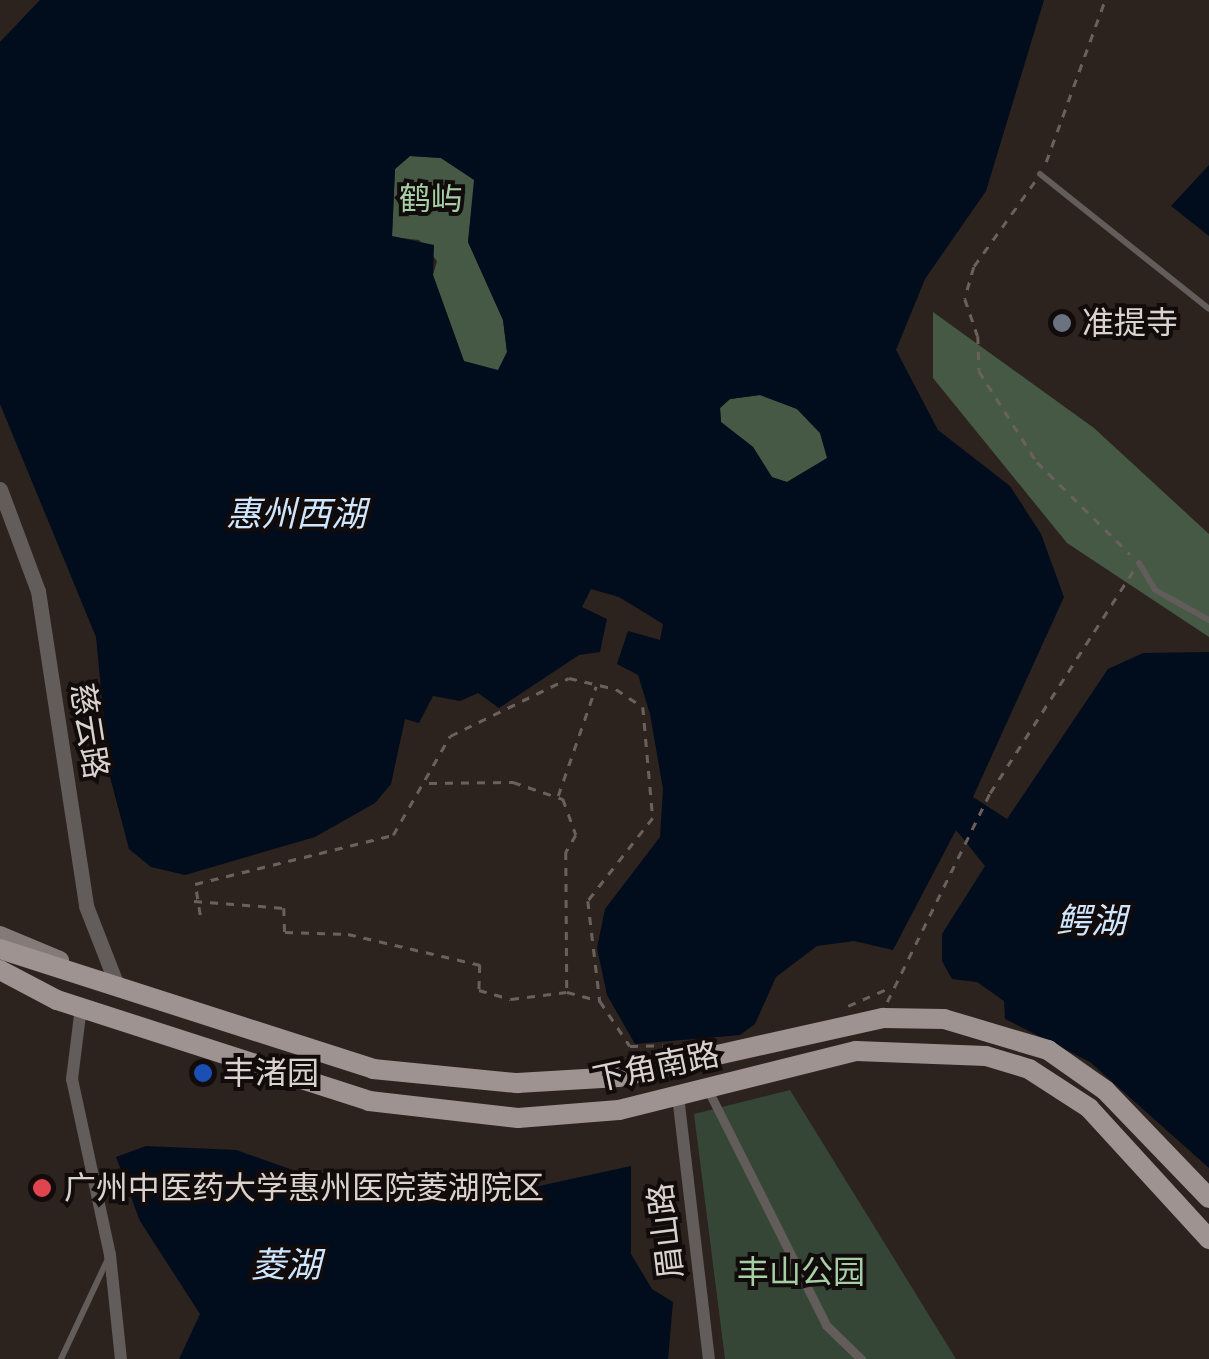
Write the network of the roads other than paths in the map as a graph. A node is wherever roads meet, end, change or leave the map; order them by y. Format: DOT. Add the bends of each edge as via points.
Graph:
graph roads {
  1 [pos="1040,174"];
  2 [pos="1209,309"];
  3 [pos="0,488"];
  4 [pos="1139,563"];
  5 [pos="1209,620"];
  6 [pos="0,935"];
  7 [pos="0,948"];
  8 [pos="0,970"];
  9 [pos="116,982"];
  10 [pos="0,983"];
  11 [pos="57,1000"];
  12 [pos="80,1007"];
  13 [pos="707,1088"];
  14 [pos="678,1096"];
  15 [pos="1209,1198"];
  16 [pos="1209,1239"];
  17 [pos="110,1256"];
  18 [pos="61,1359"];
  19 [pos="121,1359"];
  20 [pos="709,1359"];
  21 [pos="860,1359"];
  1 -- 2 [label="lane"];
  3 -- 9 [label="street, 慈云路" via="38,591 86,906"];
  4 -- 5 [label="lane" via="1155,590"];
  6 -- 9 [label="main road, 下角南路"];
  7 -- 9 [label="main road, 下角南路"];
  8 -- 11 [label="main road, 下角南路"];
  9 -- 15 [label="main road, 下角南路" via="372,1069 517,1084 619,1077 882,1018 944,1019 1048,1050 1106,1090"];
  10 -- 11 [label="main road, 下角南路"];
  11 -- 12 [label="main road, 下角南路"];
  12 -- 14 [label="main road, 下角南路" via="370,1101 518,1118"];
  12 -- 17 [label="street" via="72,1079"];
  13 -- 14 [label="main road, 下角南路"];
  13 -- 16 [label="main road, 下角南路" via="856,1051 986,1056 1029,1069 1090,1108"];
  13 -- 21 [label="street" via="826,1325"];
  14 -- 20 [label="street, 眉山路"];
  17 -- 18 [label="lane"];
  17 -- 19 [label="street"];
}
